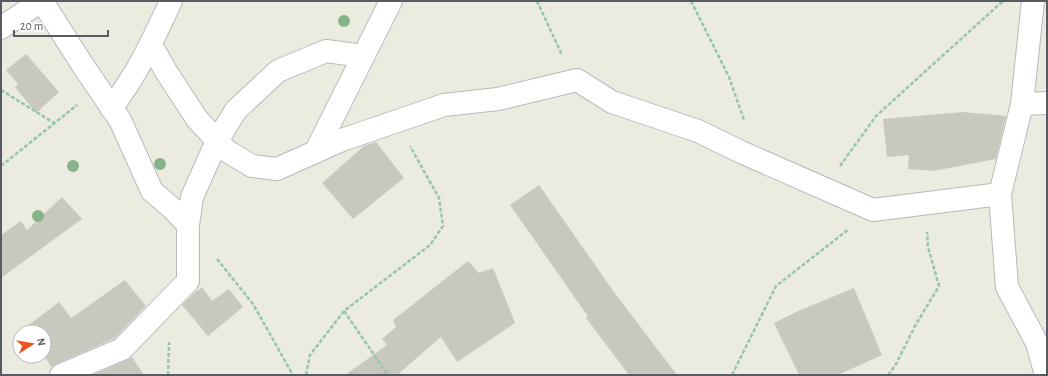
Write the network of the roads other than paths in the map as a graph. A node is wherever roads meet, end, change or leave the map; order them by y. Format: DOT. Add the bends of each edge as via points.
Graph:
graph roads {
  1 [pos="41,1"];
  2 [pos="171,1"];
  3 [pos="391,1"];
  4 [pos="1032,1"];
  5 [pos="1,28"];
  6 [pos="151,45"];
  7 [pos="363,56"];
  8 [pos="1047,103"];
  9 [pos="1022,104"];
  10 [pos="111,108"];
  11 [pos="217,140"];
  12 [pos="316,152"];
  13 [pos="1000,194"];
  14 [pos="188,225"];
  15 [pos="61,375"];
  16 [pos="1046,375"];
  1 -- 5 [label="street"];
  1 -- 10 [label="street"];
  2 -- 6 [label="street"];
  3 -- 7 [label="street"];
  4 -- 9 [label="street"];
  6 -- 10 [label="street" via="124,92"];
  6 -- 11 [label="street" via="197,119"];
  7 -- 11 [label="street" via="326,51 278,71 236,110"];
  7 -- 12 [label="street"];
  8 -- 9 [label="street"];
  9 -- 13 [label="street"];
  10 -- 14 [label="street" via="120,120 152,191"];
  11 -- 12 [label="street" via="227,151 252,166 277,169"];
  11 -- 14 [label="street" via="192,197"];
  12 -- 13 [label="street" via="342,140 444,105 498,99 577,80 612,102 698,132 873,210"];
  13 -- 16 [label="street" via="1007,287 1037,343"];
  14 -- 15 [label="street" via="188,281 122,349"];
}
